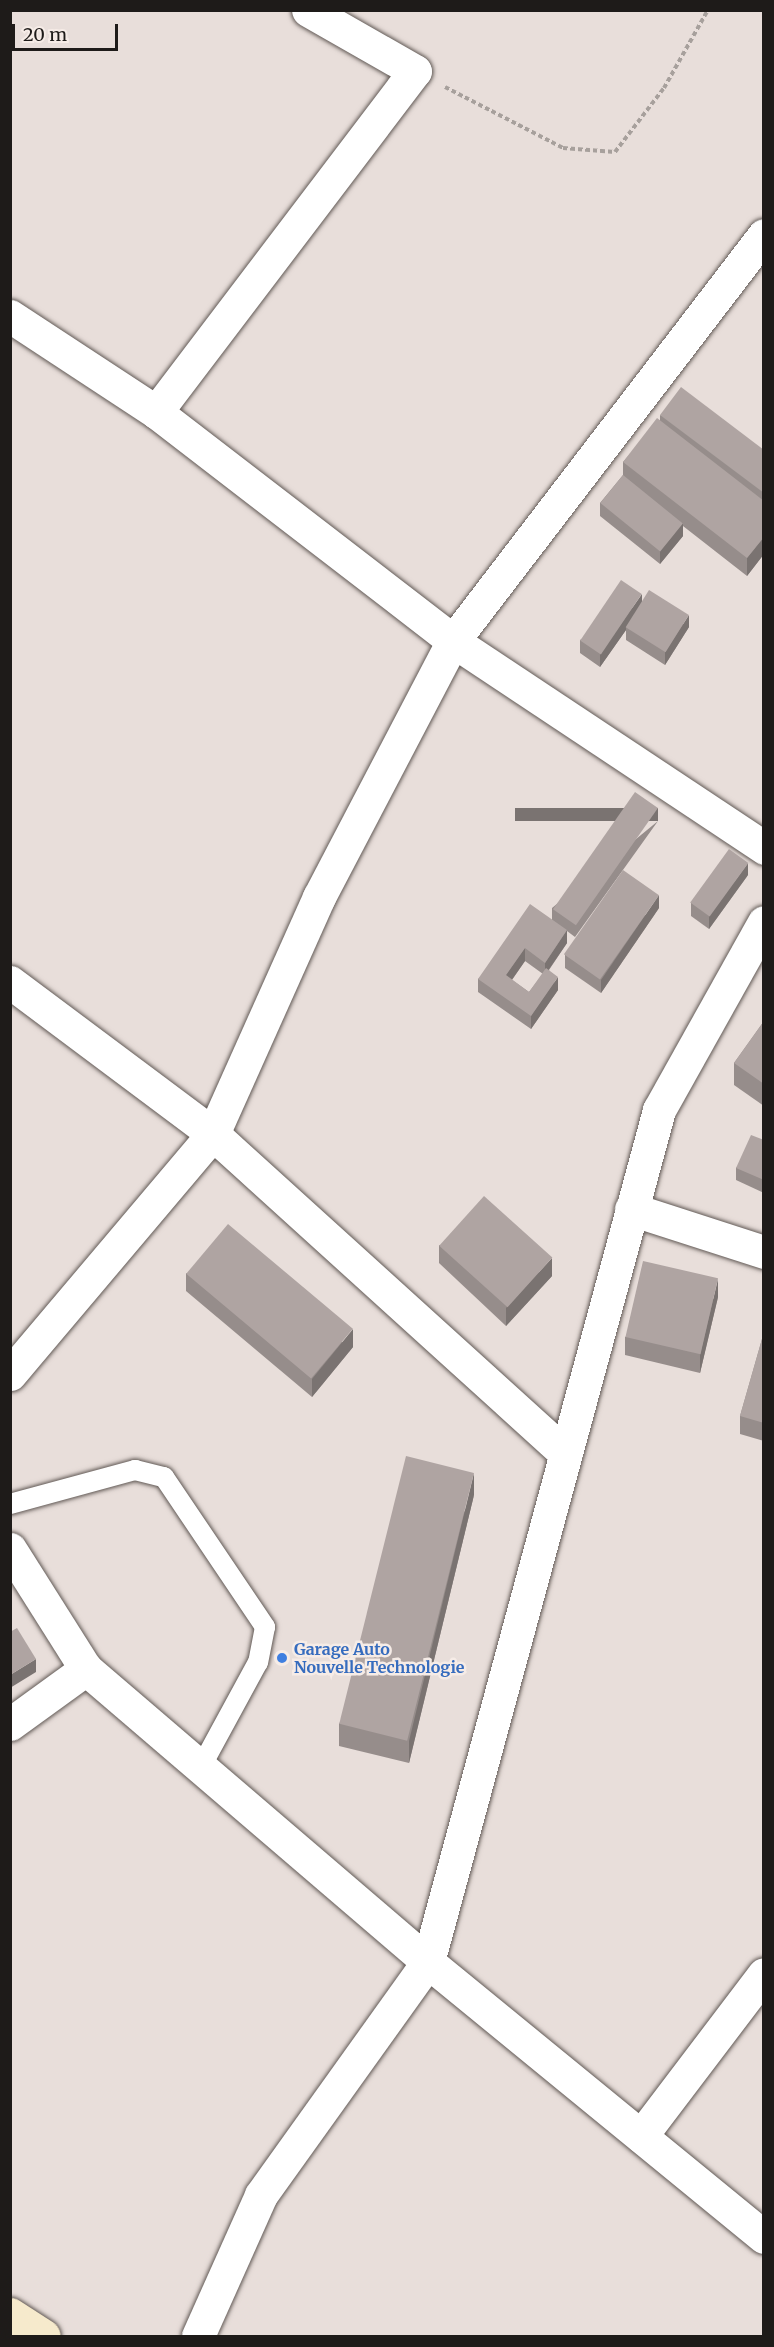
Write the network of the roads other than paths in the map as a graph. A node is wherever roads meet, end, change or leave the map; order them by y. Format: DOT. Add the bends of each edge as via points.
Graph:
graph roads {
  1 [pos="309,10"];
  2 [pos="764,235"];
  3 [pos="10,316"];
  4 [pos="156,412"];
  5 [pos="453,641"];
  6 [pos="764,848"];
  7 [pos="764,922"];
  8 [pos="10,982"];
  9 [pos="213,1134"];
  10 [pos="631,1209"];
  11 [pos="764,1252"];
  12 [pos="10,1374"];
  13 [pos="566,1454"];
  14 [pos="10,1504"];
  15 [pos="13,1560"];
  16 [pos="87,1669"];
  17 [pos="10,1724"];
  18 [pos="201,1767"];
  19 [pos="428,1962"];
  20 [pos="764,1974"];
  21 [pos="642,2136"];
  22 [pos="764,2237"];
  23 [pos="10,2314"];
  24 [pos="44,2337"];
  25 [pos="198,2337"];
  1 -- 4 [label="street" via="415,71"];
  2 -- 5 [label="street"];
  3 -- 4 [label="street"];
  4 -- 5 [label="street"];
  5 -- 6 [label="street"];
  5 -- 9 [label="street" via="319,897"];
  7 -- 10 [label="street" via="659,1110"];
  8 -- 9 [label="street"];
  9 -- 12 [label="street"];
  9 -- 13 [label="street"];
  10 -- 11 [label="street"];
  10 -- 13 [label="street"];
  13 -- 19 [label="street"];
  14 -- 18 [label="lane" via="135,1470 164,1477 265,1628 258,1662"];
  15 -- 16 [label="street"];
  16 -- 17 [label="street"];
  16 -- 18 [label="street"];
  18 -- 19 [label="street"];
  19 -- 21 [label="street"];
  19 -- 25 [label="street" via="261,2195"];
  20 -- 21 [label="street"];
  21 -- 22 [label="street"];
  23 -- 24 [label="main road"];
}
